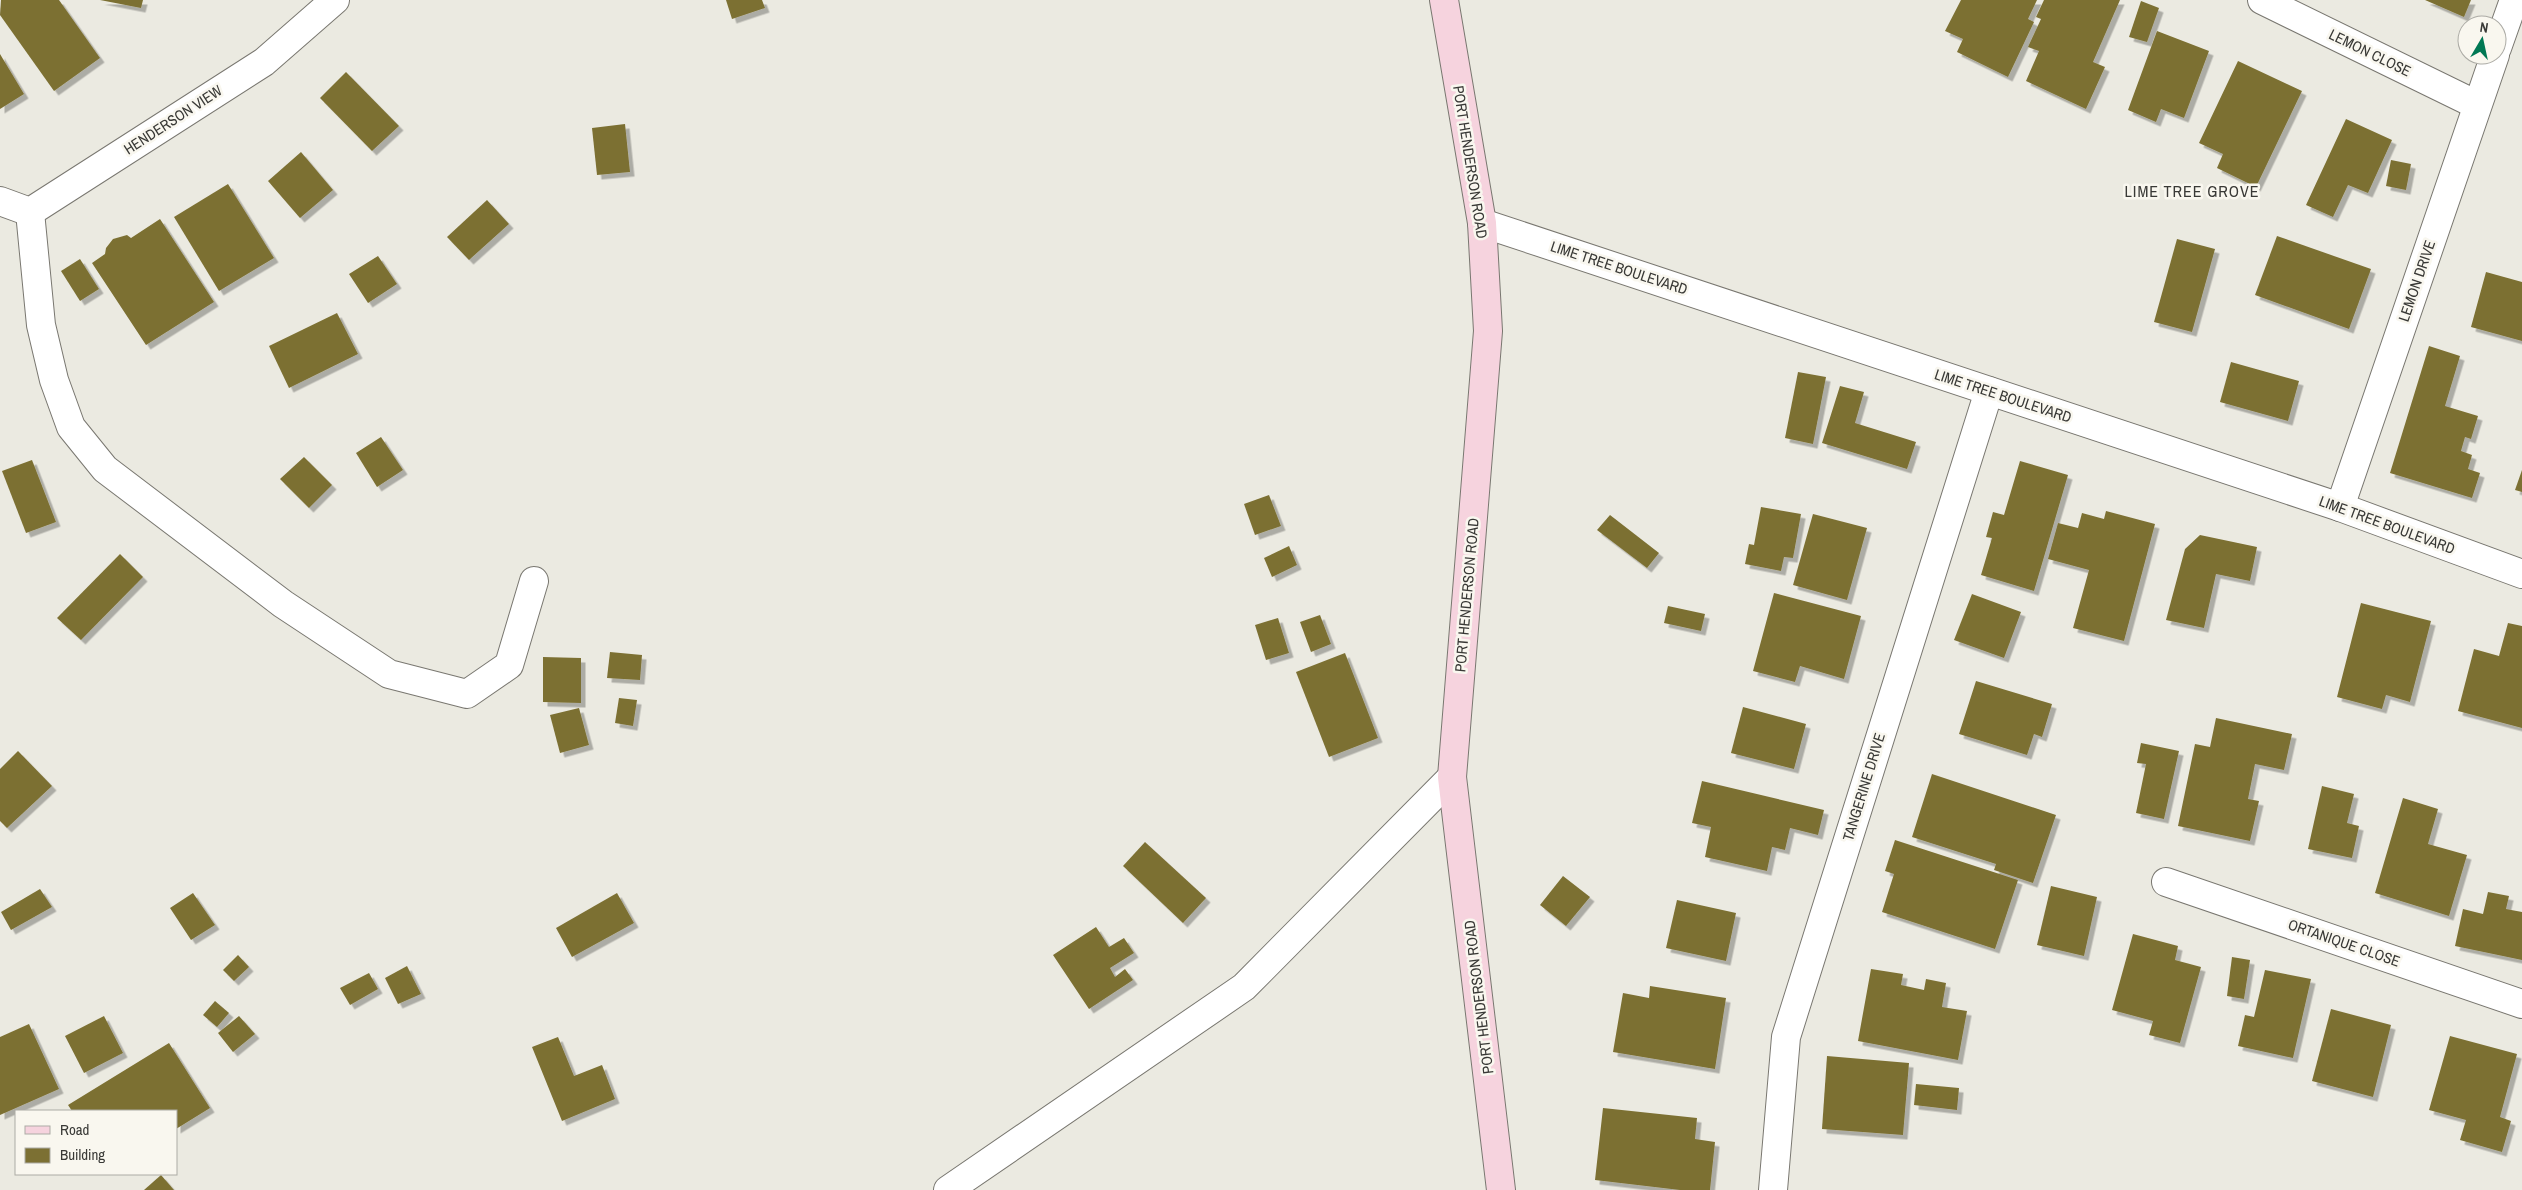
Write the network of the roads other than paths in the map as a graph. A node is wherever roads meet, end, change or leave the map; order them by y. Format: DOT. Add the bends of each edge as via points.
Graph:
graph roads {
  1 [pos="335,0"];
  2 [pos="1444,0"];
  3 [pos="2262,0"];
  4 [pos="2514,0"];
  5 [pos="2507,20"];
  6 [pos="2491,65"];
  7 [pos="2477,105"];
  8 [pos="0,201"];
  9 [pos="30,212"];
  10 [pos="1482,223"];
  11 [pos="1989,391"];
  12 [pos="2340,507"];
  13 [pos="2522,574"];
  14 [pos="534,581"];
  15 [pos="1452,777"];
  16 [pos="2166,882"];
  17 [pos="2522,1004"];
  18 [pos="948,1190"];
  19 [pos="1501,1190"];
  20 [pos="1773,1190"];
  1 -- 9 [label="street, HENDERSON VIEW" via="264,62"];
  2 -- 10 [label="street, PORT HENDERSON ROAD"];
  3 -- 7 [label="street, LEMON CLOSE"];
  4 -- 5 [label="street"];
  6 -- 7 [label="street, LEMON DRIVE"];
  7 -- 12 [label="street, LEMON DRIVE"];
  8 -- 9 [label="street"];
  9 -- 14 [label="street" via="41,325 54,380 71,427 105,469 283,604 389,674 467,694 509,664"];
  10 -- 11 [label="street, LIME TREE BOULEVARD"];
  10 -- 15 [label="street, PORT HENDERSON ROAD" via="1488,331"];
  11 -- 12 [label="street, LIME TREE BOULEVARD"];
  11 -- 20 [label="street, TANGERINE DRIVE" via="1786,1037"];
  12 -- 13 [label="street, LIME TREE BOULEVARD"];
  15 -- 18 [label="street" via="1244,986"];
  15 -- 19 [label="street, PORT HENDERSON ROAD"];
  16 -- 17 [label="street, ORTANIQUE CLOSE"];
}
